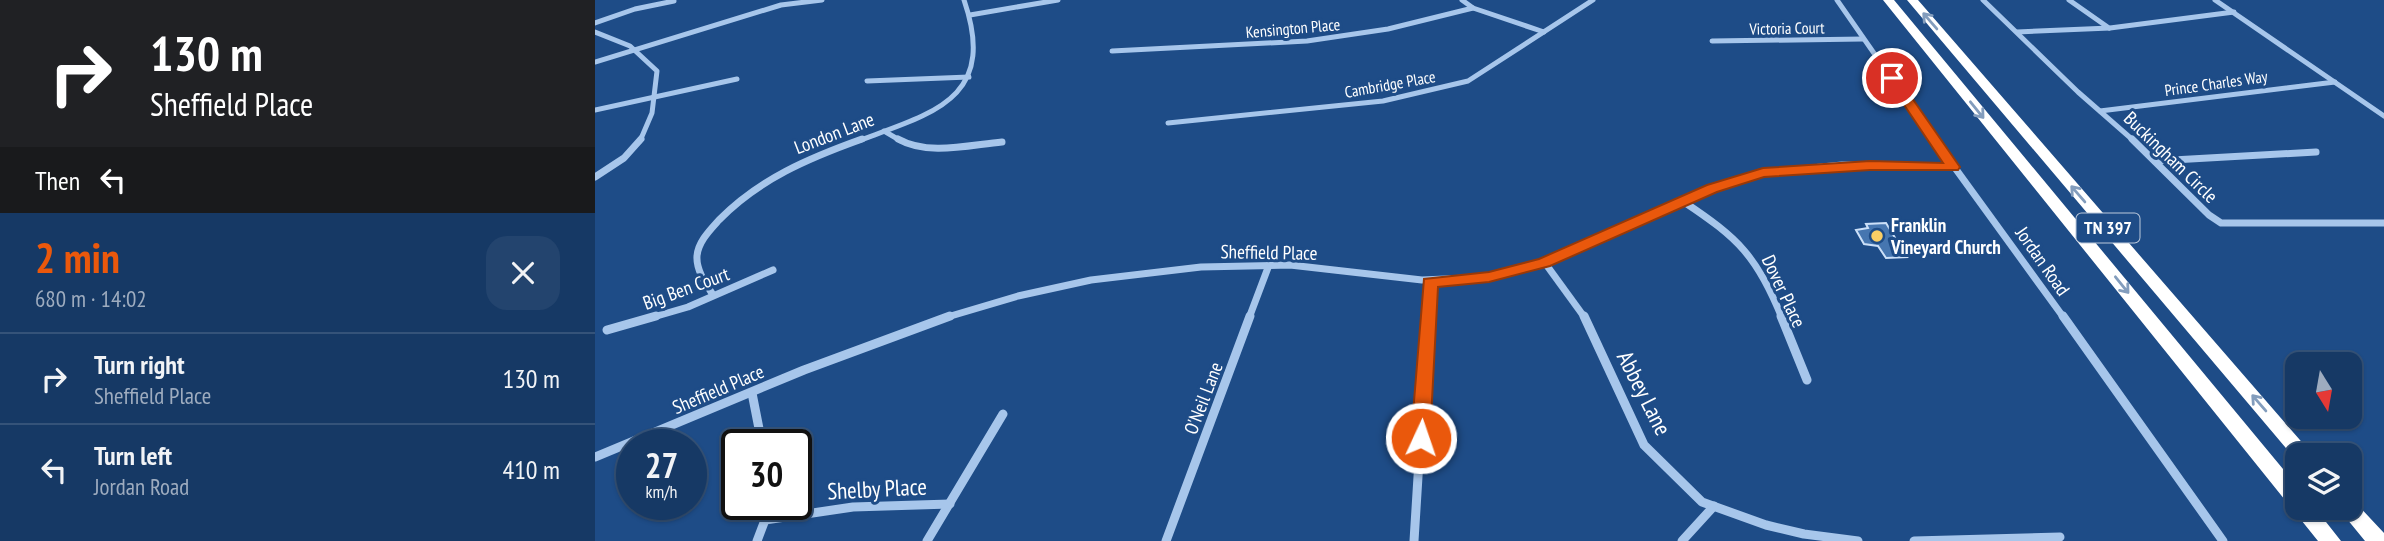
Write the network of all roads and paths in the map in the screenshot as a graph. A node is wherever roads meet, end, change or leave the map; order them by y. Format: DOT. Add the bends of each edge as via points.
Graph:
graph roads {
  1 [pos="822,0"];
  2 [pos="964,0"];
  3 [pos="1058,0"];
  4 [pos="1462,0"];
  5 [pos="1593,0"];
  6 [pos="1837,0"];
  7 [pos="1888,0"];
  8 [pos="1912,0"];
  9 [pos="1983,0"];
  10 [pos="2069,0"];
  11 [pos="2215,0"];
  12 [pos="674,1"];
  13 [pos="1473,8"];
  14 [pos="2234,12"];
  15 [pos="970,15"];
  16 [pos="595,23"];
  17 [pos="2110,28"];
  18 [pos="595,32"];
  19 [pos="1544,32"];
  20 [pos="2017,32"];
  21 [pos="1863,39"];
  22 [pos="1711,41"];
  23 [pos="639,50"];
  24 [pos="1112,51"];
  25 [pos="595,62"];
  26 [pos="969,77"];
  27 [pos="737,79"];
  28 [pos="867,81"];
  29 [pos="2335,82"];
  30 [pos="657,97"];
  31 [pos="595,110"];
  32 [pos="2100,111"];
  33 [pos="2384,116"];
  34 [pos="1168,123"];
  35 [pos="884,131"];
  36 [pos="1002,142"];
  37 [pos="2316,152"];
  38 [pos="2155,161"];
  39 [pos="1953,167"];
  40 [pos="595,177"];
  41 [pos="1684,202"];
  42 [pos="2384,223"];
  43 [pos="1545,262"];
  44 [pos="1269,265"];
  45 [pos="773,270"];
  46 [pos="1430,283"];
  47 [pos="713,295"];
  48 [pos="607,330"];
  49 [pos="1807,380"];
  50 [pos="752,393"];
  51 [pos="1003,414"];
  52 [pos="759,429"];
  53 [pos="2293,443"];
  54 [pos="595,457"];
  55 [pos="2285,486"];
  56 [pos="950,504"];
  57 [pos="1714,506"];
  58 [pos="812,513"];
  59 [pos="765,520"];
  60 [pos="2313,520"];
  61 [pos="2359,520"];
  62 [pos="2060,537"];
  63 [pos="757,541"];
  64 [pos="927,541"];
  65 [pos="1166,541"];
  66 [pos="1414,541"];
  67 [pos="1682,541"];
  68 [pos="1858,541"];
  69 [pos="1914,541"];
  70 [pos="2224,541"];
  71 [pos="2330,541"];
  72 [pos="2378,541"];
  1 -- 23 [label="street" via="781,5"];
  2 -- 15 [label="street"];
  3 -- 15 [label="street"];
  4 -- 13 [label="street"];
  5 -- 19 [label="street, Cambridge Place"];
  6 -- 21 [label="street, Jordan Road"];
  7 -- 55 [label="highway, TN 397, one-way"];
  53 -- 8 [label="highway, TN 397, one-way"];
  9 -- 20 [label="street, Buckingham Circle"];
  10 -- 17 [label="street"];
  11 -- 14 [label="street"];
  12 -- 16 [label="street"];
  13 -- 19 [label="street"];
  13 -- 24 [label="street, Kensington Place" via="1388,29 1307,41"];
  14 -- 17 [label="street"];
  14 -- 29 [label="street"];
  15 -- 26 [label="street"];
  17 -- 20 [label="street"];
  18 -- 23 [label="street"];
  19 -- 34 [label="street, Cambridge Place" via="1468,81 1383,101"];
  20 -- 32 [label="street, Buckingham Circle"];
  21 -- 22 [label="street, Victoria Court"];
  21 -- 39 [label="street, Jordan Road"];
  23 -- 25 [label="street"];
  23 -- 30 [label="street" via="657,71"];
  26 -- 28 [label="street"];
  26 -- 35 [label="street, London Lane" via="962,90 935,110"];
  27 -- 30 [label="street"];
  29 -- 32 [label="street, Prince Charles Way"];
  29 -- 33 [label="street"];
  30 -- 31 [label="street"];
  30 -- 40 [label="street" via="632,150"];
  32 -- 38 [label="street, Buckingham Circle"];
  35 -- 36 [label="street" via="909,145 931,148"];
  35 -- 47 [label="street, London Lane" via="786,168 733,204 698,248 697,260"];
  37 -- 38 [label="street"];
  38 -- 42 [label="street, Buckingham Circle" via="2221,223"];
  39 -- 41 [label="street, Sheffield Place" via="1870,165 1763,173 1730,181"];
  39 -- 70 [label="street, Jordan Road"];
  41 -- 43 [label="street, Sheffield Place"];
  41 -- 49 [label="street, Dover Place" via="1748,252"];
  43 -- 46 [label="street, Sheffield Place" via="1489,277"];
  43 -- 57 [label="street, Abbey Lane" via="1582,312 1644,444 1702,502"];
  44 -- 46 [label="street, Sheffield Place"];
  44 -- 50 [label="street, Sheffield Place" via="1154,271 1059,285 940,319"];
  44 -- 65 [label="street, O'Neil Lane"];
  45 -- 47 [label="street, Big Ben Court"];
  46 -- 66 [label="street"];
  47 -- 48 [label="street, Big Ben Court"];
  50 -- 52 [label="street"];
  50 -- 54 [label="street, Sheffield Place"];
  51 -- 56 [label="street"];
  56 -- 58 [label="street, Shelby Place"];
  56 -- 64 [label="street"];
  57 -- 67 [label="street"];
  57 -- 68 [label="street, Abbey Lane" via="1804,534"];
  59 -- 63 [label="street"];
  60 -- 71 [label="highway"];
  61 -- 72 [label="highway"];
  62 -- 69 [label="street"];
}
